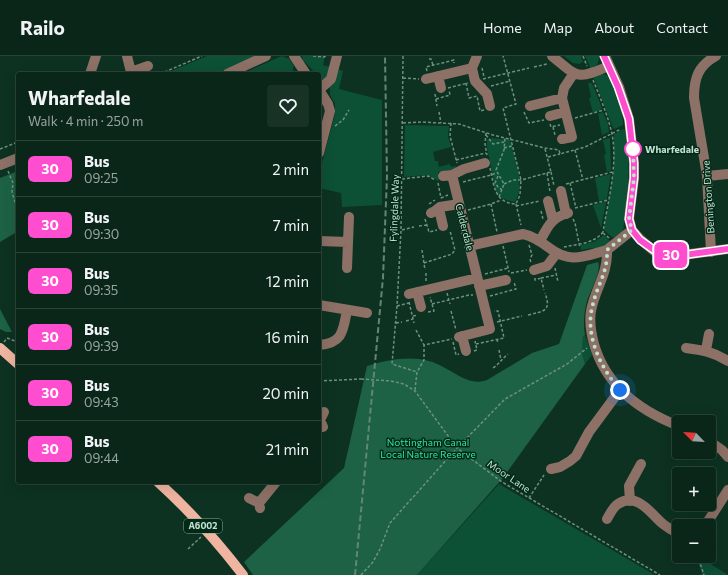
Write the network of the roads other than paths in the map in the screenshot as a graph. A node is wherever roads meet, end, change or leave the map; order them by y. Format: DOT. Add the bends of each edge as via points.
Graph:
graph roads {
  1 [pos="96,56"];
  2 [pos="127,56"];
  3 [pos="266,56"];
  4 [pos="294,56"];
  5 [pos="552,56"];
  6 [pos="716,56"];
  7 [pos="332,57"];
  8 [pos="606,61"];
  9 [pos="477,62"];
  10 [pos="148,66"];
  11 [pos="91,72"];
  12 [pos="231,72"];
  13 [pos="305,72"];
  14 [pos="574,73"];
  15 [pos="321,88"];
  16 [pos="445,88"];
  17 [pos="321,93"];
  18 [pos="562,98"];
  19 [pos="490,106"];
  20 [pos="526,107"];
  21 [pos="566,116"];
  22 [pos="548,118"];
  23 [pos="562,139"];
  24 [pos="321,145"];
  25 [pos="16,159"];
  26 [pos="3,164"];
  27 [pos="488,164"];
  28 [pos="728,174"];
  29 [pos="707,176"];
  30 [pos="558,189"];
  31 [pos="548,200"];
  32 [pos="460,207"];
  33 [pos="349,217"];
  34 [pos="553,220"];
  35 [pos="443,226"];
  36 [pos="632,230"];
  37 [pos="321,241"];
  38 [pos="540,241"];
  39 [pos="348,242"];
  40 [pos="469,246"];
  41 [pos="728,249"];
  42 [pos="607,250"];
  43 [pos="711,252"];
  44 [pos="555,256"];
  45 [pos="347,268"];
  46 [pos="533,269"];
  47 [pos="506,280"];
  48 [pos="481,283"];
  49 [pos="321,305"];
  50 [pos="421,307"];
  51 [pos="347,310"];
  52 [pos="367,313"];
  53 [pos="709,334"];
  54 [pos="321,345"];
  55 [pos="0,347"];
  56 [pos="686,348"];
  57 [pos="706,350"];
  58 [pos="466,351"];
  59 [pos="728,361"];
  60 [pos="16,362"];
  61 [pos="620,390"];
  62 [pos="672,423"];
  63 [pos="716,446"];
  64 [pos="728,457"];
  65 [pos="641,464"];
  66 [pos="558,471"];
  67 [pos="160,484"];
  68 [pos="275,484"];
  69 [pos="728,490"];
  70 [pos="249,498"];
  71 [pos="630,500"];
  72 [pos="607,519"];
  73 [pos="709,519"];
  74 [pos="672,529"];
  75 [pos="243,575"];
  1 -- 11 [label="street"];
  2 -- 10 [label="street" via="131,72"];
  3 -- 12 [label="street"];
  4 -- 13 [label="street"];
  5 -- 14 [label="street"];
  6 -- 29 [label="street, Benington Drive" via="707,61 698,73 694,88"];
  7 -- 15 [label="street" via="330,79"];
  8 -- 14 [label="street" via="590,74"];
  8 -- 36 [label="street" via="630,124 634,163 629,219"];
  9 -- 16 [label="street" via="457,72 431,78"];
  9 -- 19 [label="street"];
  14 -- 18 [label="street" via="564,88"];
  17 -- 24 [label="street" via="330,108"];
  18 -- 20 [label="street"];
  18 -- 21 [label="street"];
  21 -- 22 [label="street"];
  21 -- 23 [label="street" via="572,137"];
  25 -- 26 [label="street"];
  27 -- 32 [label="street, Calderdale" via="448,175"];
  28 -- 29 [label="street"];
  29 -- 43 [label="street, Benington Drive"];
  30 -- 34 [label="street" via="569,215 558,216"];
  31 -- 34 [label="street"];
  32 -- 35 [label="street" via="435,211"];
  32 -- 40 [label="street, Calderdale"];
  33 -- 39 [label="street"];
  34 -- 38 [label="street"];
  36 -- 42 [label="street"];
  36 -- 43 [label="street" via="659,253 670,255"];
  37 -- 39 [label="street"];
  38 -- 40 [label="street" via="523,234"];
  38 -- 44 [label="street"];
  39 -- 45 [label="street"];
  40 -- 48 [label="street, Calderdale"];
  41 -- 43 [label="street"];
  42 -- 44 [label="street" via="570,258"];
  42 -- 61 [label="street" via="605,271 591,312 591,329 606,372"];
  44 -- 46 [label="street" via="547,266"];
  47 -- 48 [label="street"];
  48 -- 50 [label="street" via="446,286 411,297"];
  48 -- 58 [label="street, Calderdale" via="490,329 459,336"];
  49 -- 51 [label="street"];
  51 -- 52 [label="street"];
  51 -- 54 [label="street" via="340,337 330,344"];
  53 -- 57 [label="street"];
  55 -- 60 [label="main road"];
  56 -- 57 [label="street"];
  57 -- 59 [label="street"];
  61 -- 62 [label="street" via="653,415"];
  61 -- 66 [label="street" via="589,432 576,456"];
  63 -- 64 [label="street"];
  65 -- 71 [label="street" via="629,486"];
  67 -- 75 [label="main road, A6002" via="220,544"];
  68 -- 70 [label="street" via="259,505"];
  69 -- 73 [label="street"];
  71 -- 72 [label="street" via="619,503"];
  71 -- 74 [label="street" via="641,503"];
}
